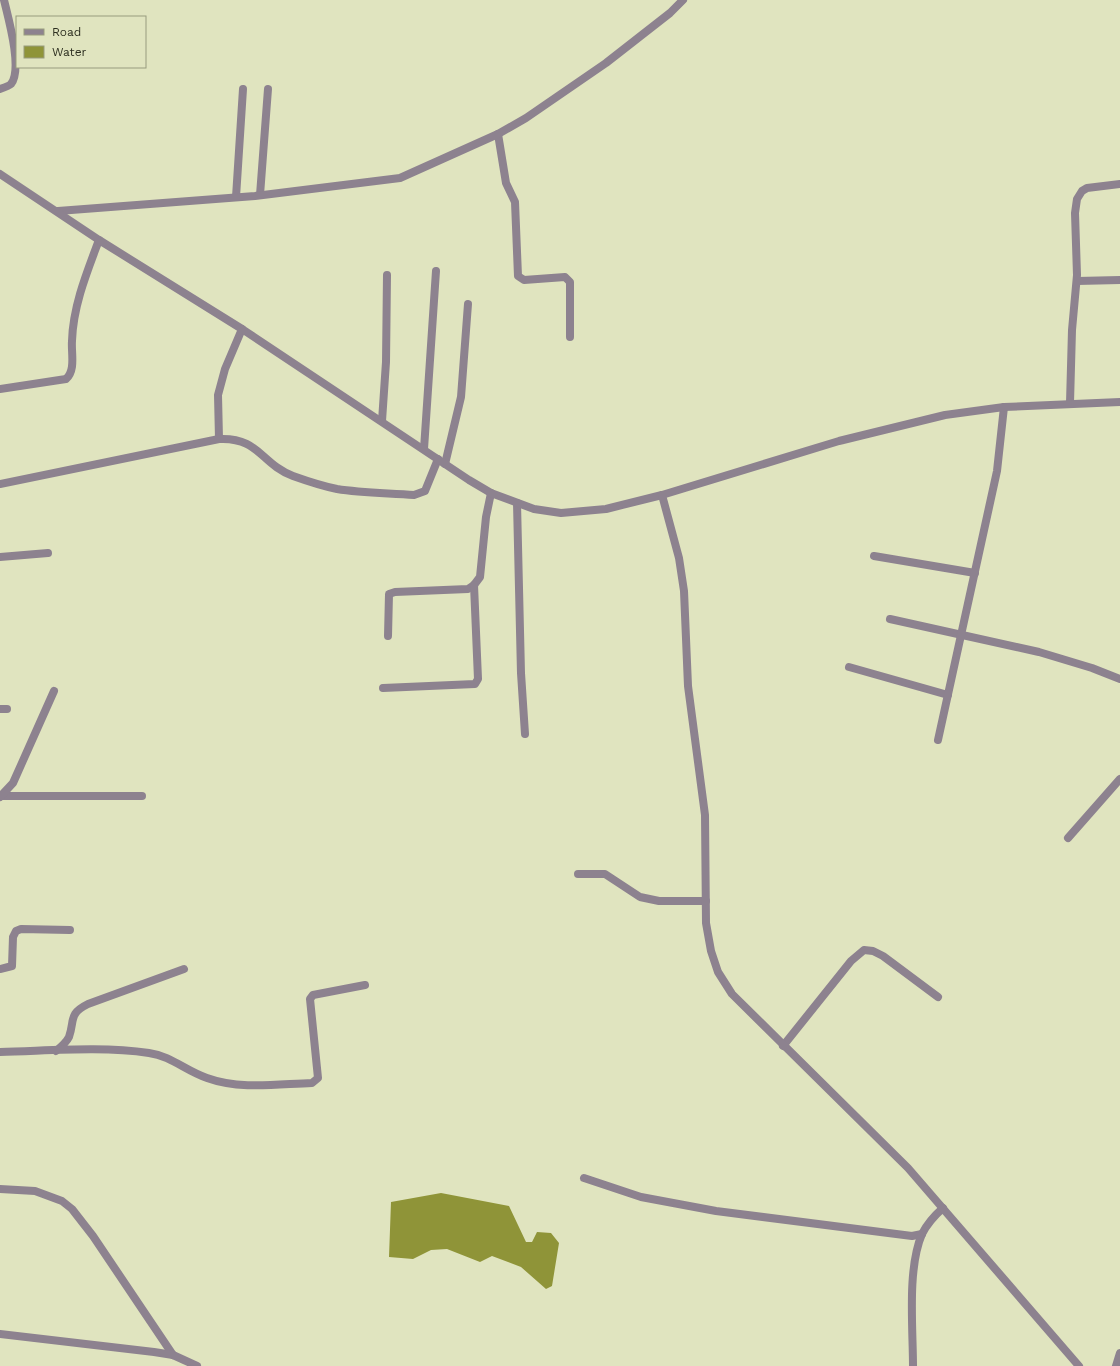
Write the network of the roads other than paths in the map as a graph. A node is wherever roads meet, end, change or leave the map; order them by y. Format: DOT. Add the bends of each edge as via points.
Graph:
graph roads {
  1 [pos="4,0"];
  2 [pos="683,0"];
  3 [pos="0,89"];
  4 [pos="242,89"];
  5 [pos="268,89"];
  6 [pos="498,134"];
  7 [pos="0,174"];
  8 [pos="1120,184"];
  9 [pos="260,195"];
  10 [pos="236,197"];
  11 [pos="58,211"];
  12 [pos="99,240"];
  13 [pos="436,271"];
  14 [pos="387,275"];
  15 [pos="1120,280"];
  16 [pos="1076,281"];
  17 [pos="468,304"];
  18 [pos="242,329"];
  19 [pos="570,337"];
  20 [pos="0,389"];
  21 [pos="1120,402"];
  22 [pos="1070,403"];
  23 [pos="1004,408"];
  24 [pos="382,421"];
  25 [pos="219,439"];
  26 [pos="424,449"];
  27 [pos="438,459"];
  28 [pos="445,464"];
  29 [pos="0,484"];
  30 [pos="491,493"];
  31 [pos="662,495"];
  32 [pos="517,503"];
  33 [pos="48,553"];
  34 [pos="874,556"];
  35 [pos="0,557"];
  36 [pos="975,573"];
  37 [pos="474,585"];
  38 [pos="890,619"];
  39 [pos="961,635"];
  40 [pos="388,636"];
  41 [pos="849,667"];
  42 [pos="1120,679"];
  43 [pos="383,688"];
  44 [pos="54,691"];
  45 [pos="948,695"];
  46 [pos="526,734"];
  47 [pos="938,740"];
  48 [pos="1120,779"];
  49 [pos="1,796"];
  50 [pos="142,796"];
  51 [pos="1068,838"];
  52 [pos="578,874"];
  53 [pos="706,901"];
  54 [pos="70,930"];
  55 [pos="0,969"];
  56 [pos="184,969"];
  57 [pos="365,985"];
  58 [pos="938,997"];
  59 [pos="783,1046"];
  60 [pos="56,1051"];
  61 [pos="0,1052"];
  62 [pos="584,1178"];
  63 [pos="0,1189"];
  64 [pos="943,1208"];
  65 [pos="922,1234"];
  66 [pos="0,1334"];
  67 [pos="1120,1353"];
  68 [pos="173,1355"];
  69 [pos="197,1366"];
  70 [pos="913,1366"];
  71 [pos="1079,1366"];
  72 [pos="1116,1366"];
  1 -- 3 [label="street" via="13,44 15,72 10,85"];
  2 -- 6 [label="street" via="606,63 526,118"];
  4 -- 10 [label="street"];
  5 -- 9 [label="street"];
  6 -- 9 [label="street" via="400,178"];
  6 -- 19 [label="street" via="506,183 515,202 518,276 524,280 565,277 568,279"];
  7 -- 11 [label="street"];
  8 -- 16 [label="street" via="1087,188 1077,199"];
  9 -- 10 [label="street"];
  10 -- 11 [label="street"];
  11 -- 12 [label="street"];
  12 -- 18 [label="street"];
  12 -- 20 [label="street" via="80,294 69,376 66,379"];
  13 -- 26 [label="street"];
  14 -- 24 [label="street"];
  15 -- 16 [label="street"];
  16 -- 22 [label="street"];
  17 -- 28 [label="street" via="461,397"];
  18 -- 24 [label="street"];
  18 -- 25 [label="street" via="225,369 218,395"];
  21 -- 22 [label="street"];
  22 -- 23 [label="street"];
  23 -- 31 [label="street" via="945,415 839,441"];
  23 -- 36 [label="street" via="997,471"];
  24 -- 26 [label="street"];
  25 -- 27 [label="street" via="232,438 246,442 291,475 343,489 420,494 425,491"];
  25 -- 29 [label="street"];
  26 -- 27 [label="street"];
  27 -- 28 [label="street"];
  28 -- 30 [label="street"];
  30 -- 32 [label="street"];
  30 -- 37 [label="street" via="480,577"];
  31 -- 32 [label="street" via="606,509 561,513 534,509"];
  31 -- 53 [label="street" via="679,558 684,591 688,686 705,814"];
  32 -- 46 [label="street" via="521,673"];
  33 -- 35 [label="street"];
  34 -- 36 [label="street"];
  36 -- 39 [label="street"];
  37 -- 40 [label="street" via="468,589 389,594"];
  37 -- 43 [label="street" via="478,679 475,684"];
  38 -- 39 [label="street"];
  39 -- 42 [label="street" via="1039,652"];
  39 -- 45 [label="street"];
  41 -- 45 [label="street"];
  44 -- 49 [label="street" via="16,778"];
  45 -- 47 [label="street"];
  48 -- 51 [label="street"];
  49 -- 50 [label="street"];
  52 -- 53 [label="street" via="605,874 640,897 659,901"];
  53 -- 59 [label="street" via="706,923 718,972 732,994"];
  54 -- 55 [label="street" via="16,931 13,937 12,966"];
  56 -- 60 [label="street" via="77,1009 69,1036"];
  57 -- 60 [label="street" via="313,995 310,999 318,1078 312,1083 243,1085 205,1078 168,1057 150,1053"];
  58 -- 59 [label="street" via="883,956 864,950 851,961"];
  59 -- 64 [label="street" via="908,1168"];
  60 -- 61 [label="street"];
  62 -- 65 [label="street" via="641,1197 716,1211 912,1236"];
  63 -- 68 [label="street" via="34,1191 62,1201 72,1209"];
  64 -- 65 [label="street" via="931,1219"];
  64 -- 71 [label="street"];
  65 -- 70 [label="street" via="913,1279"];
  66 -- 68 [label="street"];
  67 -- 72 [label="street"];
  68 -- 69 [label="street"];
}
